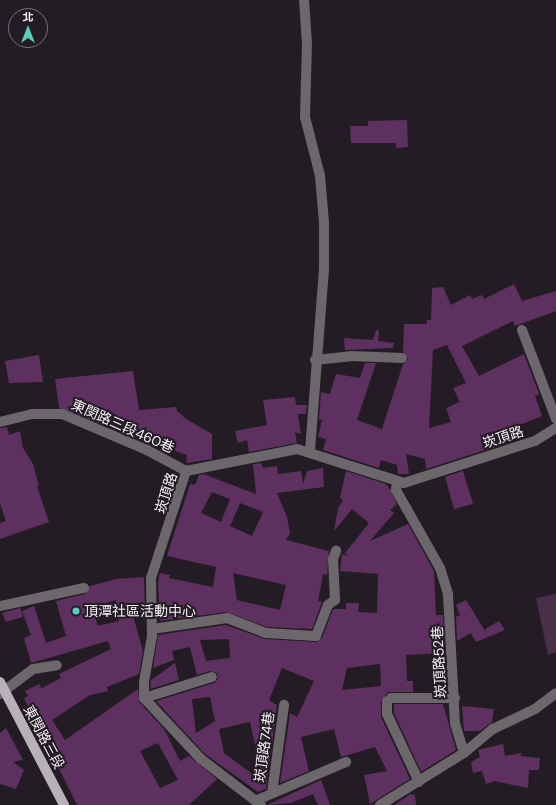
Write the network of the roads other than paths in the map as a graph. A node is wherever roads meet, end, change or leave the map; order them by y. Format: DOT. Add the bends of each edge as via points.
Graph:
graph roads {
  1 [pos="304,0"];
  2 [pos="522,330"];
  3 [pos="402,358"];
  4 [pos="315,360"];
  5 [pos="556,419"];
  6 [pos="0,422"];
  7 [pos="556,428"];
  8 [pos="310,452"];
  9 [pos="186,471"];
  10 [pos="397,482"];
  11 [pos="336,551"];
  12 [pos="84,588"];
  13 [pos="0,606"];
  14 [pos="152,629"];
  15 [pos="57,665"];
  16 [pos="212,676"];
  17 [pos="0,682"];
  18 [pos="2,693"];
  19 [pos="556,693"];
  20 [pos="144,698"];
  21 [pos="455,698"];
  22 [pos="284,705"];
  23 [pos="464,753"];
  24 [pos="346,762"];
  25 [pos="419,782"];
  26 [pos="272,793"];
  27 [pos="259,802"];
  28 [pos="64,805"];
  29 [pos="380,805"];
  1 -- 4 [label="street" via="305,117 320,176 324,223 324,270"];
  2 -- 5 [label="street"];
  3 -- 4 [label="street" via="351,356"];
  4 -- 8 [label="street"];
  6 -- 9 [label="street, 東閔路三段460巷" via="32,414 62,414 147,450"];
  7 -- 10 [label="street, 崁頂路" via="535,441 417,481"];
  8 -- 9 [label="street, 崁頂路" via="297,449"];
  8 -- 10 [label="street, 崁頂路"];
  9 -- 14 [label="street, 崁頂路" via="151,578"];
  10 -- 21 [label="street, 崁頂路52巷" via="396,490 440,568 448,594"];
  11 -- 14 [label="street" via="333,559 335,600 328,605 316,636 266,633 227,618"];
  12 -- 13 [label="street"];
  14 -- 20 [label="street, 崁頂路"];
  15 -- 18 [label="street" via="33,669"];
  16 -- 20 [label="street"];
  17 -- 18 [label="main road, 東閔路三段"];
  18 -- 28 [label="main road, 東閔路三段"];
  19 -- 23 [label="street" via="535,709 493,730"];
  20 -- 27 [label="street" via="200,759 223,779"];
  21 -- 23 [label="street, 崁頂路52巷" via="455,724"];
  21 -- 25 [label="street" via="389,699 387,714"];
  22 -- 26 [label="street, 崁頂路74巷"];
  23 -- 25 [label="street"];
  24 -- 26 [label="street, 崁頂路74巷"];
  25 -- 29 [label="street"];
  26 -- 27 [label="street, 崁頂路74巷"];
}
